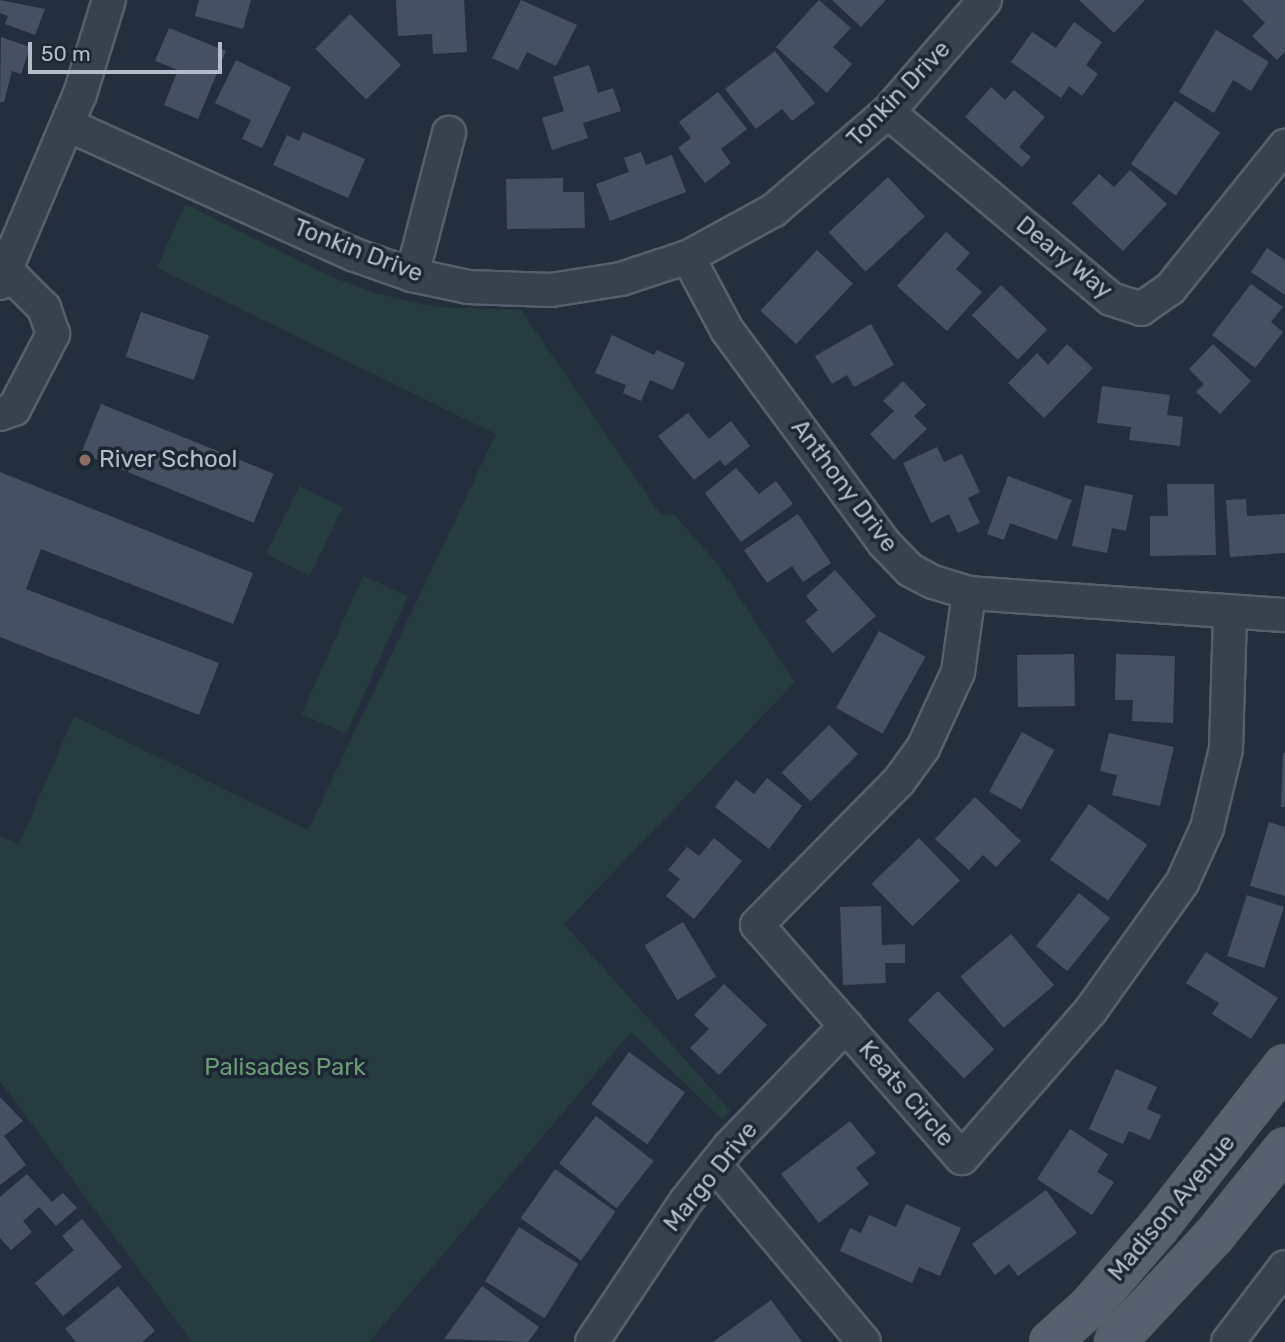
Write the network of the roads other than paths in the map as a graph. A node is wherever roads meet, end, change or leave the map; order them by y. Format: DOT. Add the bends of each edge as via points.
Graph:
graph roads {
  1 [pos="109,0"];
  2 [pos="985,0"];
  3 [pos="888,112"];
  4 [pos="68,125"];
  5 [pos="449,133"];
  6 [pos="1285,146"];
  7 [pos="688,257"];
  8 [pos="412,275"];
  9 [pos="3,277"];
  10 [pos="0,414"];
  11 [pos="969,593"];
  12 [pos="1230,612"];
  13 [pos="1285,615"];
  14 [pos="846,1026"];
  15 [pos="1285,1065"];
  16 [pos="1285,1148"];
  17 [pos="715,1165"];
  18 [pos="1285,1268"];
  19 [pos="1090,1306"];
  20 [pos="1120,1340"];
  21 [pos="592,1342"];
  22 [pos="864,1342"];
  23 [pos="1050,1342"];
  24 [pos="1228,1342"];
  1 -- 4 [label="street"];
  2 -- 3 [label="street, Tonkin Drive"];
  3 -- 6 [label="street, Deary Way" via="1111,299 1141,309 1170,289"];
  3 -- 7 [label="street, Tonkin Drive" via="774,210"];
  4 -- 8 [label="street, Tonkin Drive" via="355,255"];
  4 -- 9 [label="street"];
  5 -- 8 [label="street"];
  7 -- 8 [label="street, Tonkin Drive" via="621,279 551,290 468,287"];
  7 -- 11 [label="street, Anthony Drive" via="727,330 884,543 911,570"];
  9 -- 10 [label="street" via="44,308 53,334 14,409"];
  11 -- 12 [label="street, Anthony Drive"];
  11 -- 14 [label="street, Keats Circle" via="958,672 923,748 899,781 757,925"];
  12 -- 13 [label="street, Anthony Drive"];
  12 -- 14 [label="street, Keats Circle" via="1226,749 1207,828 1182,883 1091,1010 962,1158"];
  14 -- 17 [label="street, Margo Drive"];
  15 -- 19 [label="main road, Madison Avenue" via="1229,1142"];
  16 -- 20 [label="main road, Madison Avenue"];
  17 -- 21 [label="street, Margo Drive"];
  17 -- 22 [label="street"];
  18 -- 24 [label="street"];
  19 -- 20 [label="street"];
  19 -- 23 [label="main road, Madison Avenue"];
}
